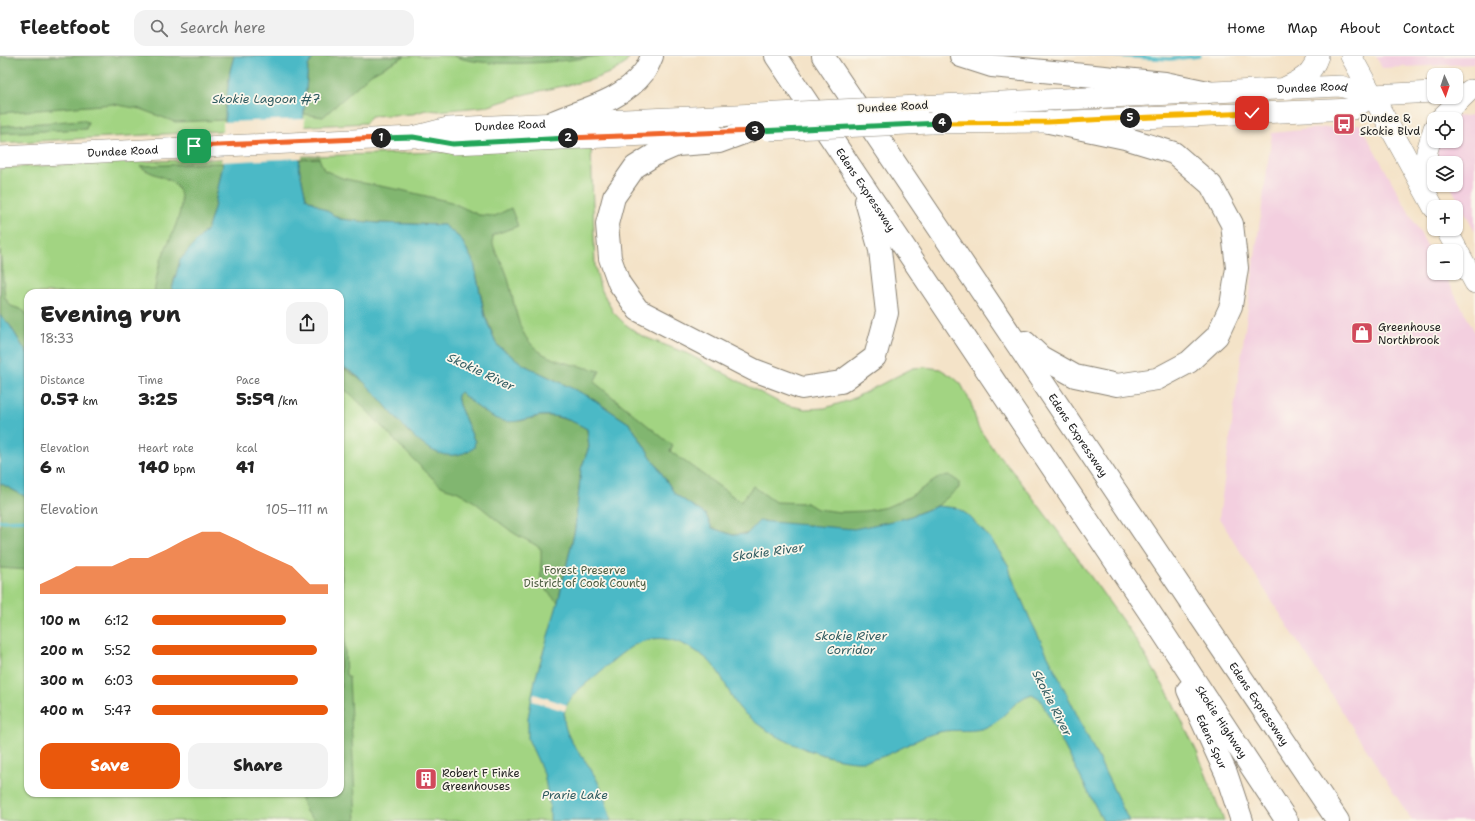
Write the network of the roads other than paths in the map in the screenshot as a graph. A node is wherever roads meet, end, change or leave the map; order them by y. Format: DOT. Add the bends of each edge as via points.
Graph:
graph roads {
  1 [pos="652,56"];
  2 [pos="776,56"];
  3 [pos="822,56"];
  4 [pos="961,56"];
  5 [pos="1318,56"];
  6 [pos="1351,56"];
  7 [pos="1282,89"];
  8 [pos="1467,90"];
  9 [pos="1208,92"];
  10 [pos="1427,92"];
  11 [pos="1373,95"];
  12 [pos="1447,112"];
  13 [pos="553,122"];
  14 [pos="1048,122"];
  15 [pos="758,125"];
  16 [pos="413,137"];
  17 [pos="1428,148"];
  18 [pos="0,157"];
  19 [pos="861,182"];
  20 [pos="1422,186"];
  21 [pos="1430,200"];
  22 [pos="1450,236"];
  23 [pos="1475,283"];
  24 [pos="1003,320"];
  25 [pos="1156,622"];
  26 [pos="1337,819"];
  27 [pos="1242,821"];
  28 [pos="1287,821"];
  1 -- 13 [label="highway" via="644,72 626,90 605,102"];
  2 -- 19 [label="highway, Edens Expressway"];
  3 -- 24 [label="highway, Edens Expressway"];
  4 -- 9 [label="highway" via="992,66 1165,83"];
  5 -- 7 [label="main road" via="1303,79"];
  6 -- 11 [label="main road"];
  7 -- 9 [label="main road, Dundee Road"];
  7 -- 11 [label="main road, Dundee Road" via="1340,86"];
  8 -- 12 [label="main road"];
  9 -- 15 [label="main road, Dundee Road, bridge" via="919,106"];
  10 -- 11 [label="main road, Dundee Road"];
  11 -- 14 [label="main road, Dundee Road" via="1353,109"];
  11 -- 20 [label="main road"];
  13 -- 15 [label="main road, Dundee Road"];
  13 -- 16 [label="main road, Dundee Road" via="448,128"];
  14 -- 15 [label="main road, Dundee Road, bridge"];
  14 -- 24 [label="highway" via="1125,138 1174,153 1211,184 1232,224 1237,268 1231,306 1217,336 1189,362 1157,379 1117,385 1075,376 1041,357"];
  15 -- 16 [label="main road, Dundee Road" via="453,144"];
  15 -- 19 [label="highway" via="719,142 677,145 654,155 635,167 614,197 606,224 610,258 619,283 638,310 754,370 802,388 841,382 875,357 887,313 880,250"];
  16 -- 18 [label="main road, Dundee Road"];
  17 -- 20 [label="main road"];
  19 -- 25 [label="highway, Edens Expressway"];
  20 -- 21 [label="main road"];
  22 -- 23 [label="main road"];
  24 -- 26 [label="highway, Edens Expressway"];
  25 -- 27 [label="highway, Edens Spur" via="1226,773"];
  25 -- 28 [label="highway, Skokie Highway"];
}
